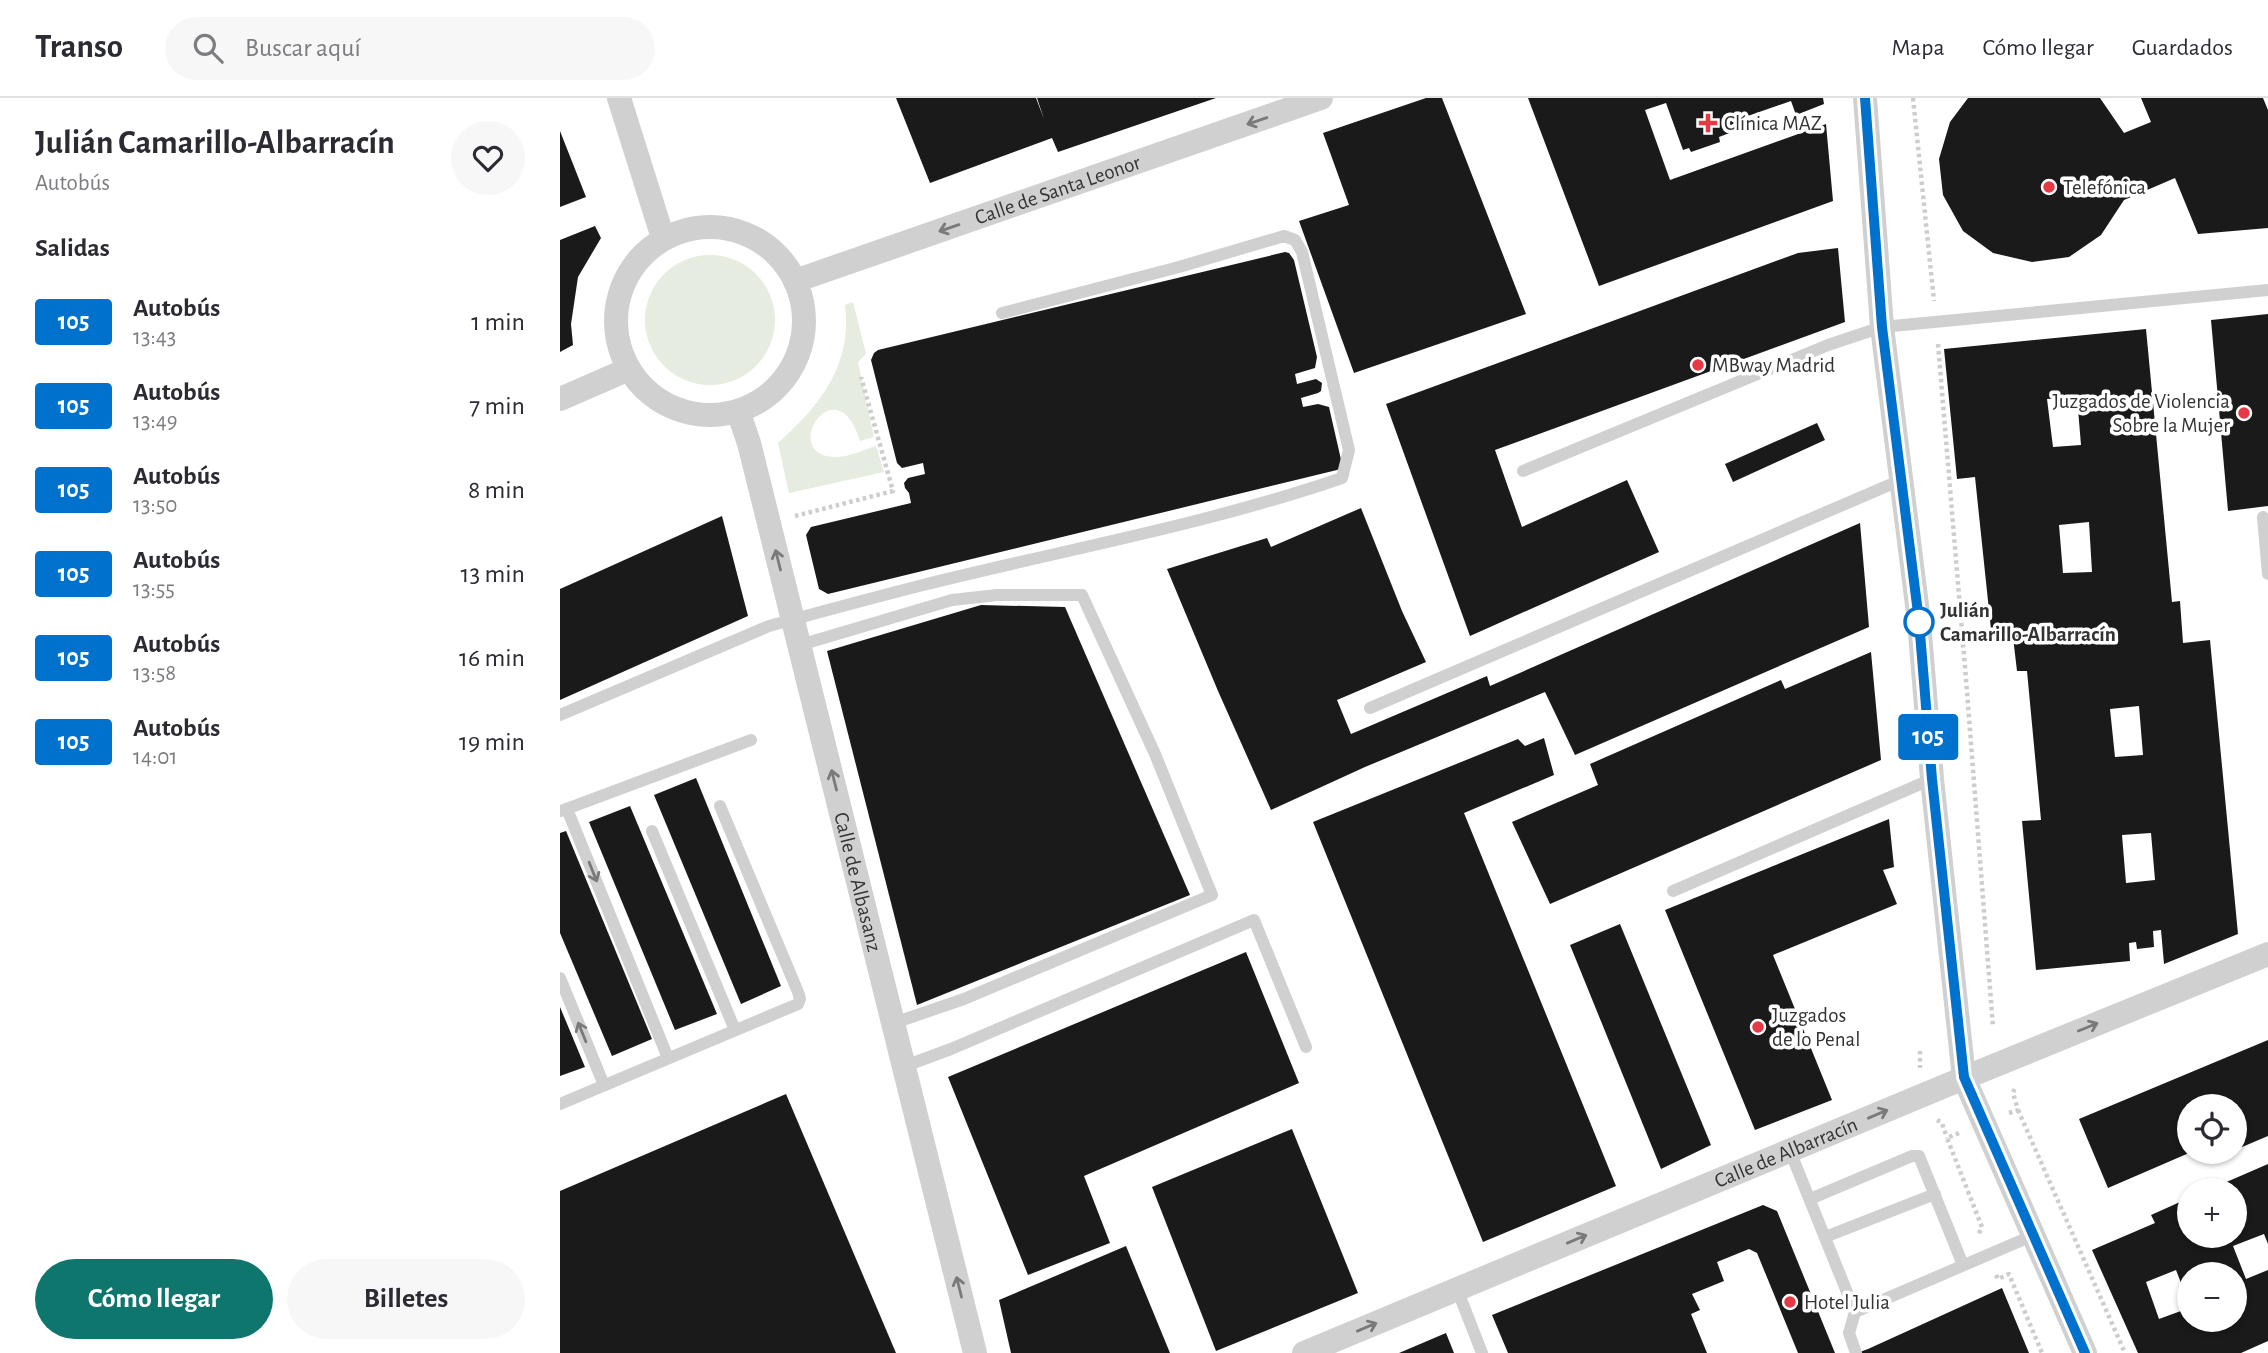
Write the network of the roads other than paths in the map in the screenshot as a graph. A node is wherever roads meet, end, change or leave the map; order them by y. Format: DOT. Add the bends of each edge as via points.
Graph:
graph roads {
  1 [pos="618,98"];
  2 [pos="1321,98"];
  3 [pos="1865,98"];
  4 [pos="663,239"];
  5 [pos="795,281"];
  6 [pos="2268,290"];
  7 [pos="1002,313"];
  8 [pos="1882,327"];
  9 [pos="629,369"];
  10 [pos="560,399"];
  11 [pos="738,411"];
  12 [pos="1523,471"];
  13 [pos="1901,480"];
  14 [pos="2263,517"];
  15 [pos="2268,574"];
  16 [pos="793,618"];
  17 [pos="800,645"];
  18 [pos="1370,708"];
  19 [pos="560,715"];
  20 [pos="751,740"];
  21 [pos="1932,779"];
  22 [pos="720,806"];
  23 [pos="564,810"];
  24 [pos="652,831"];
  25 [pos="1673,891"];
  26 [pos="2268,954"];
  27 [pos="560,978"];
  28 [pos="894,1023"];
  29 [pos="735,1030"];
  30 [pos="1306,1047"];
  31 [pos="668,1058"];
  32 [pos="905,1066"];
  33 [pos="1964,1077"];
  34 [pos="604,1085"];
  35 [pos="560,1104"];
  36 [pos="1790,1150"];
  37 [pos="1935,1194"];
  38 [pos="1810,1199"];
  39 [pos="2034,1235"];
  40 [pos="1825,1237"];
  41 [pos="1963,1265"];
  42 [pos="1457,1289"];
  43 [pos="1855,1312"];
  44 [pos="975,1353"];
  45 [pos="1304,1353"];
  46 [pos="1482,1353"];
  47 [pos="1856,1353"];
  48 [pos="2085,1353"];
  1 -- 4 [label="street"];
  2 -- 5 [label="street, Calle de Santa Leonor, one-way"];
  3 -- 8 [label="street"];
  4 -- 5 [label="street" via="692,228 723,227 753,236 778,255"];
  4 -- 9 [label="street" via="640,257 624,282 616,311 618,341"];
  5 -- 11 [label="street" via="803,312 801,344 788,373 766,396"];
  6 -- 8 [label="lane"];
  7 -- 16 [label="lane" via="1284,236 1295,240 1302,252 1349,450 1342,478 1231,512"];
  8 -- 12 [label="lane"];
  8 -- 13 [label="street"];
  9 -- 10 [label="street"];
  9 -- 11 [label="street" via="649,393 676,409 707,415"];
  16 -- 11 [label="street, Calle de Albasanz, one-way"];
  13 -- 18 [label="lane"];
  13 -- 21 [label="street"];
  14 -- 15 [label="lane"];
  16 -- 17 [label="street, Calle de Albasanz"];
  16 -- 19 [label="lane"];
  28 -- 17 [label="street, Calle de Albasanz, one-way"];
  17 -- 28 [label="lane" via="952,600 1082,595 1155,754 1212,895 977,994"];
  20 -- 23 [label="lane"];
  21 -- 25 [label="lane"];
  21 -- 33 [label="street"];
  22 -- 29 [label="lane" via="800,999 798,1004"];
  23 -- 31 [label="lane, one-way"];
  24 -- 29 [label="lane"];
  33 -- 26 [label="street, Calle de Albarracín, one-way"];
  34 -- 27 [label="lane, one-way"];
  28 -- 32 [label="street, Calle de Albasanz"];
  29 -- 31 [label="lane"];
  30 -- 32 [label="lane" via="1254,920"];
  31 -- 34 [label="lane"];
  44 -- 32 [label="street, Calle de Albasanz, one-way"];
  36 -- 33 [label="street, Calle de Albarracín, one-way"];
  33 -- 39 [label="street"];
  34 -- 35 [label="lane"];
  36 -- 38 [label="lane"];
  42 -- 36 [label="street, Calle de Albarracín, one-way"];
  37 -- 38 [label="lane" via="1916,1155"];
  37 -- 40 [label="lane"];
  37 -- 41 [label="lane"];
  38 -- 40 [label="lane"];
  39 -- 41 [label="lane"];
  39 -- 48 [label="street"];
  40 -- 43 [label="lane"];
  41 -- 43 [label="lane"];
  45 -- 42 [label="street, Calle de Albarracín, one-way"];
  42 -- 46 [label="lane"];
  43 -- 47 [label="lane" via="1849,1333"];
}
